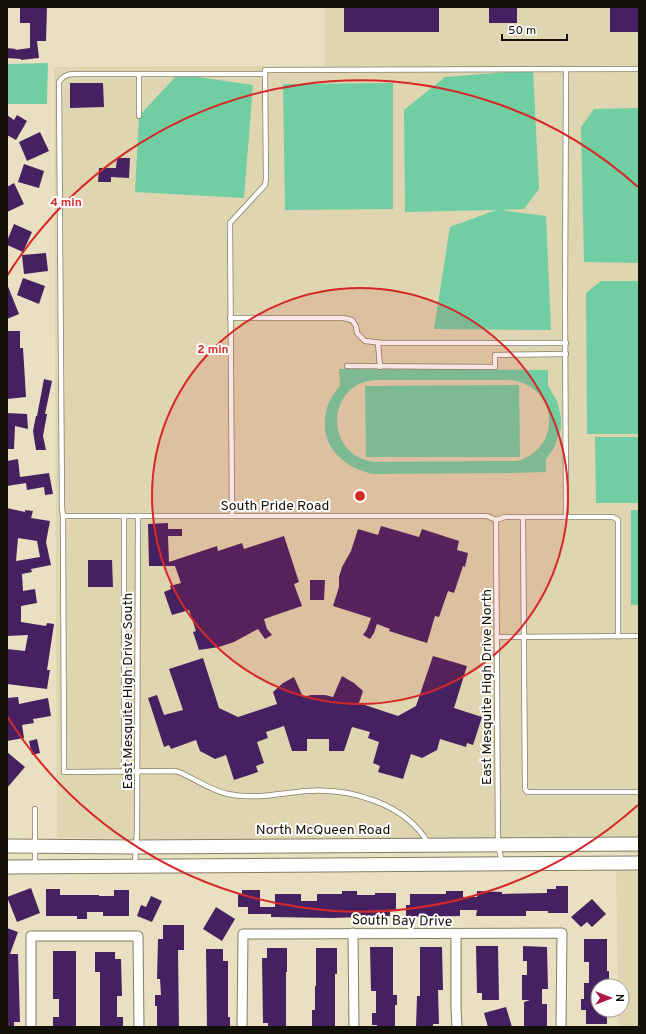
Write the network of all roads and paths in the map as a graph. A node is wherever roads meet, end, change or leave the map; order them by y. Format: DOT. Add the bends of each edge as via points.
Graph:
graph roads {
  1 [pos="566,70"];
  2 [pos="639,70"];
  3 [pos="138,74"];
  4 [pos="265,74"];
  5 [pos="139,116"];
  6 [pos="230,318"];
  7 [pos="378,343"];
  8 [pos="566,343"];
  9 [pos="566,354"];
  10 [pos="347,366"];
  11 [pos="380,367"];
  12 [pos="63,516"];
  13 [pos="124,516"];
  14 [pos="138,516"];
  15 [pos="232,516"];
  16 [pos="523,517"];
  17 [pos="566,517"];
  18 [pos="496,520"];
  19 [pos="618,636"];
  20 [pos="639,636"];
  21 [pos="498,637"];
  22 [pos="524,637"];
  23 [pos="124,772"];
  24 [pos="138,772"];
  25 [pos="639,792"];
  26 [pos="35,809"];
  27 [pos="639,844"];
  28 [pos="429,845"];
  29 [pos="498,845"];
  30 [pos="7,846"];
  31 [pos="35,846"];
  32 [pos="137,847"];
  33 [pos="502,863"];
  34 [pos="639,864"];
  35 [pos="135,866"];
  36 [pos="7,867"];
  37 [pos="35,867"];
  38 [pos="353,933"];
  39 [pos="456,934"];
  40 [pos="31,1027"];
  41 [pos="139,1027"];
  42 [pos="242,1027"];
  43 [pos="354,1027"];
  44 [pos="457,1027"];
  45 [pos="561,1027"];
  1 -- 2 [label="lane"];
  1 -- 4 [label="lane" via="265,70"];
  1 -- 8 [label="lane"];
  3 -- 4 [label="lane"];
  3 -- 5 [label="lane"];
  3 -- 12 [label="lane" via="68,74 60,82 60,394"];
  4 -- 6 [label="lane" via="266,179 265,185 230,223"];
  6 -- 7 [label="lane" via="343,318 352,320 357,333 365,341"];
  6 -- 15 [label="lane"];
  7 -- 8 [label="lane"];
  7 -- 11 [label="lane"];
  8 -- 9 [label="lane"];
  9 -- 11 [label="lane" via="495,355 495,367"];
  9 -- 17 [label="lane"];
  10 -- 11 [label="lane"];
  12 -- 13 [label="lane, South Pride Road"];
  12 -- 23 [label="lane" via="64,772"];
  13 -- 14 [label="lane, South Pride Road"];
  13 -- 23 [label="lane"];
  14 -- 15 [label="lane, South Pride Road"];
  14 -- 24 [label="lane, East Mesquite High Drive South"];
  15 -- 18 [label="lane, South Pride Road" via="487,516"];
  16 -- 17 [label="lane"];
  16 -- 18 [label="lane"];
  16 -- 22 [label="lane"];
  17 -- 19 [label="lane" via="613,517 618,520"];
  18 -- 21 [label="lane, East Mesquite High Drive North"];
  19 -- 20 [label="lane"];
  19 -- 22 [label="lane"];
  21 -- 22 [label="lane"];
  21 -- 29 [label="lane, East Mesquite High Drive North"];
  22 -- 25 [label="lane" via="527,792"];
  23 -- 24 [label="lane"];
  24 -- 28 [label="lane" via="176,771 227,794 251,797 330,790 360,796 404,816 423,834"];
  24 -- 32 [label="lane, East Mesquite High Drive South"];
  26 -- 31 [label="lane"];
  27 -- 29 [label="main road, North McQueen Road"];
  28 -- 29 [label="main road, North McQueen Road"];
  28 -- 32 [label="main road, North McQueen Road"];
  29 -- 33 [label="lane, East Mesquite High Drive North"];
  30 -- 31 [label="main road, North McQueen Road"];
  31 -- 32 [label="main road, North McQueen Road"];
  31 -- 37 [label="lane"];
  32 -- 35 [label="lane, East Mesquite High Drive South"];
  33 -- 34 [label="main road"];
  33 -- 35 [label="main road"];
  35 -- 37 [label="main road"];
  36 -- 37 [label="main road"];
  38 -- 39 [label="street, South Bay Drive"];
  38 -- 42 [label="street, South Bay Drive" via="243,934"];
  38 -- 43 [label="street"];
  39 -- 44 [label="street"];
  39 -- 45 [label="street, South Bay Drive" via="562,933"];
  40 -- 41 [label="street" via="31,936 138,936"];
}
